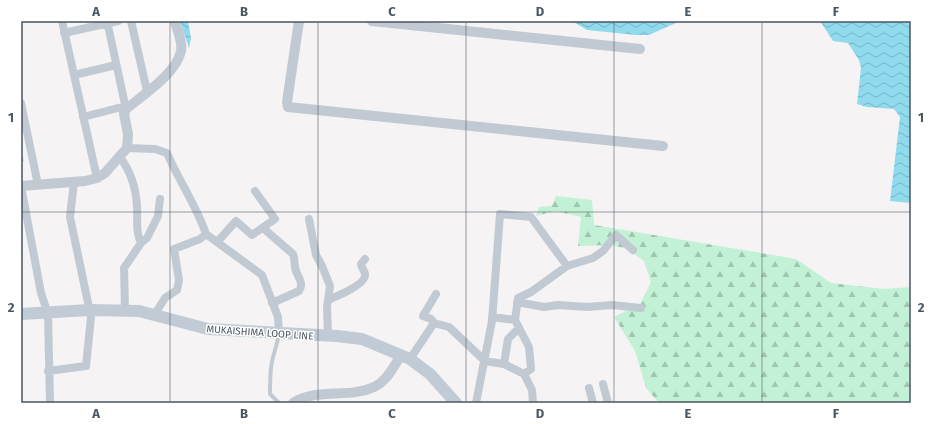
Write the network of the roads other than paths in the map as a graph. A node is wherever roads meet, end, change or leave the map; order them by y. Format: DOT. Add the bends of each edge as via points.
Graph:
graph roads {
  1 [pos="62,21"];
  2 [pos="118,21"];
  3 [pos="131,21"];
  4 [pos="175,21"];
  5 [pos="299,21"];
  6 [pos="372,21"];
  7 [pos="107,22"];
  8 [pos="64,33"];
  9 [pos="640,49"];
  10 [pos="116,65"];
  11 [pos="74,75"];
  12 [pos="147,91"];
  13 [pos="21,103"];
  14 [pos="126,109"];
  15 [pos="83,117"];
  16 [pos="663,146"];
  17 [pos="127,148"];
  18 [pos="119,156"];
  19 [pos="97,178"];
  20 [pos="74,182"];
  21 [pos="38,185"];
  22 [pos="21,186"];
  23 [pos="255,191"];
  24 [pos="160,198"];
  25 [pos="308,219"];
  26 [pos="263,228"];
  27 [pos="206,234"];
  28 [pos="218,242"];
  29 [pos="141,243"];
  30 [pos="633,250"];
  31 [pos="365,259"];
  32 [pos="568,266"];
  33 [pos="436,294"];
  34 [pos="328,300"];
  35 [pos="518,302"];
  36 [pos="272,303"];
  37 [pos="642,308"];
  38 [pos="89,310"];
  39 [pos="125,310"];
  40 [pos="21,314"];
  41 [pos="48,314"];
  42 [pos="155,314"];
  43 [pos="492,317"];
  44 [pos="515,320"];
  45 [pos="434,323"];
  46 [pos="519,328"];
  47 [pos="279,334"];
  48 [pos="328,336"];
  49 [pos="406,357"];
  50 [pos="485,361"];
  51 [pos="504,364"];
  52 [pos="48,371"];
  53 [pos="524,374"];
  54 [pos="603,384"];
  55 [pos="589,388"];
  56 [pos="50,403"];
  57 [pos="279,403"];
  58 [pos="293,403"];
  59 [pos="456,403"];
  60 [pos="476,403"];
  61 [pos="533,403"];
  62 [pos="593,403"];
  63 [pos="608,403"];
  1 -- 8 [label="street"];
  2 -- 7 [label="street"];
  3 -- 12 [label="street"];
  4 -- 12 [label="street" via="182,51 172,70"];
  5 -- 16 [label="street" via="288,107"];
  6 -- 9 [label="street"];
  7 -- 8 [label="street"];
  7 -- 10 [label="street"];
  8 -- 11 [label="street"];
  10 -- 11 [label="street"];
  10 -- 14 [label="street"];
  11 -- 15 [label="street"];
  12 -- 14 [label="street"];
  13 -- 21 [label="street"];
  14 -- 15 [label="street" via="118,108"];
  14 -- 17 [label="street" via="124,114 128,134"];
  15 -- 19 [label="street"];
  17 -- 18 [label="street"];
  17 -- 27 [label="street" via="155,149 167,153 177,177 201,219"];
  18 -- 19 [label="street" via="105,173"];
  18 -- 29 [label="street" via="127,166 134,188 137,234"];
  19 -- 20 [label="street"];
  20 -- 21 [label="street"];
  20 -- 38 [label="street" via="70,217"];
  21 -- 22 [label="street"];
  22 -- 41 [label="street" via="41,293"];
  23 -- 26 [label="street" via="275,219"];
  24 -- 29 [label="street" via="158,216 147,238"];
  25 -- 34 [label="street" via="316,255 330,286"];
  26 -- 28 [label="street" via="252,236 236,221"];
  26 -- 36 [label="street" via="293,254 301,282 299,291"];
  27 -- 28 [label="street"];
  27 -- 42 [label="street" via="200,239 174,248 179,280 177,290 165,298"];
  28 -- 36 [label="street" via="262,275"];
  29 -- 39 [label="street" via="124,268"];
  30 -- 32 [label="street" via="616,235 603,251 593,258"];
  31 -- 34 [label="street" via="361,264 366,274 365,278 355,287"];
  32 -- 35 [label="street" via="518,298"];
  32 -- 43 [label="street" via="531,217 500,214"];
  33 -- 45 [label="street" via="423,316"];
  34 -- 48 [label="street"];
  35 -- 37 [label="street" via="544,307 558,305"];
  35 -- 44 [label="street"];
  36 -- 47 [label="street" via="278,317"];
  38 -- 39 [label="main road, MUKAISHIMA LOOP LINE"];
  38 -- 41 [label="main road, MUKAISHIMA LOOP LINE"];
  38 -- 52 [label="street" via="86,366"];
  39 -- 42 [label="main road, MUKAISHIMA LOOP LINE"];
  40 -- 41 [label="main road, MUKAISHIMA LOOP LINE"];
  41 -- 52 [label="street"];
  42 -- 47 [label="main road, MUKAISHIMA LOOP LINE" via="208,329"];
  43 -- 44 [label="street"];
  43 -- 50 [label="street"];
  44 -- 46 [label="street"];
  45 -- 49 [label="street"];
  45 -- 50 [label="street" via="449,327"];
  46 -- 51 [label="street" via="508,339"];
  46 -- 53 [label="street" via="529,347 531,369"];
  47 -- 48 [label="main road, MUKAISHIMA LOOP LINE"];
  47 -- 57 [label="lane" via="270,383 270,394"];
  48 -- 49 [label="main road, MUKAISHIMA LOOP LINE" via="362,339"];
  49 -- 58 [label="street" via="374,387 359,391 319,394"];
  49 -- 59 [label="main road, MUKAISHIMA LOOP LINE" via="430,374"];
  50 -- 51 [label="street"];
  50 -- 60 [label="street"];
  51 -- 53 [label="street"];
  52 -- 56 [label="street"];
  53 -- 61 [label="street" via="532,390"];
  54 -- 63 [label="street"];
  55 -- 62 [label="street"];
}
